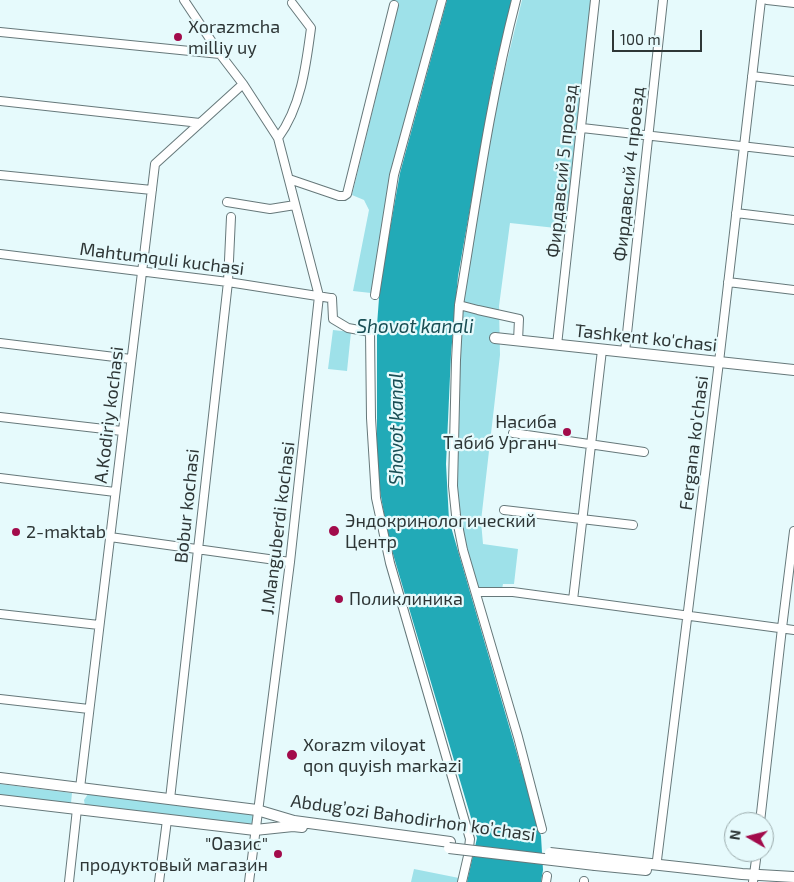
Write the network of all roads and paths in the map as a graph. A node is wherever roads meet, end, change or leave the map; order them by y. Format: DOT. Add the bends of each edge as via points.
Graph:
graph roads {
  1 [pos="184,0"];
  2 [pos="442,0"];
  3 [pos="516,0"];
  4 [pos="595,0"];
  5 [pos="663,0"];
  6 [pos="761,0"];
  7 [pos="767,0"];
  8 [pos="292,3"];
  9 [pos="794,3"];
  10 [pos="394,5"];
  11 [pos="0,32"];
  12 [pos="220,54"];
  13 [pos="752,76"];
  14 [pos="794,81"];
  15 [pos="243,84"];
  16 [pos="0,101"];
  17 [pos="200,124"];
  18 [pos="582,128"];
  19 [pos="648,135"];
  20 [pos="278,138"];
  21 [pos="744,146"];
  22 [pos="794,152"];
  23 [pos="0,175"];
  24 [pos="289,180"];
  25 [pos="152,190"];
  26 [pos="227,202"];
  27 [pos="296,205"];
  28 [pos="736,213"];
  29 [pos="231,217"];
  30 [pos="794,220"];
  31 [pos="0,254"];
  32 [pos="141,271"];
  33 [pos="228,282"];
  34 [pos="728,282"];
  35 [pos="794,290"];
  36 [pos="375,295"];
  37 [pos="319,296"];
  38 [pos="460,305"];
  39 [pos="495,338"];
  40 [pos="518,340"];
  41 [pos="0,343"];
  42 [pos="557,344"];
  43 [pos="602,350"];
  44 [pos="625,352"];
  45 [pos="131,360"];
  46 [pos="719,362"];
  47 [pos="794,370"];
  48 [pos="0,417"];
  49 [pos="122,432"];
  50 [pos="513,433"];
  51 [pos="592,444"];
  52 [pos="644,452"];
  53 [pos="0,478"];
  54 [pos="115,492"];
  55 [pos="504,510"];
  56 [pos="583,518"];
  57 [pos="633,524"];
  58 [pos="794,531"];
  59 [pos="110,537"];
  60 [pos="197,548"];
  61 [pos="290,562"];
  62 [pos="476,592"];
  63 [pos="573,600"];
  64 [pos="0,614"];
  65 [pos="688,614"];
  66 [pos="99,625"];
  67 [pos="782,628"];
  68 [pos="794,630"];
  69 [pos="0,698"];
  70 [pos="89,708"];
  71 [pos="0,778"];
  72 [pos="80,788"];
  73 [pos="170,799"];
  74 [pos="0,800"];
  75 [pos="77,809"];
  76 [pos="257,810"];
  77 [pos="761,812"];
  78 [pos="167,820"];
  79 [pos="542,829"];
  80 [pos="255,830"];
  81 [pos="450,845"];
  82 [pos="658,860"];
  83 [pos="755,862"];
  84 [pos="794,877"];
  85 [pos="752,880"];
  86 [pos="69,882"];
  87 [pos="159,882"];
  88 [pos="249,882"];
  89 [pos="462,882"];
  1 -- 12 [label="street, J.Manguberdi kochasi"];
  2 -- 36 [label="street" via="394,175"];
  3 -- 38 [label="street" via="491,116"];
  4 -- 18 [label="street, Фирдавсий 5 проезд"];
  5 -- 19 [label="street, Фирдавсий 4 проезд"];
  6 -- 13 [label="street, Fergana ko'chasi"];
  7 -- 9 [label="street"];
  8 -- 20 [label="street" via="311,28 303,78 289,123"];
  10 -- 24 [label="street" via="347,194 338,196"];
  11 -- 12 [label="street"];
  12 -- 15 [label="street, J.Manguberdi kochasi"];
  13 -- 14 [label="street"];
  13 -- 21 [label="street, Fergana ko'chasi"];
  15 -- 17 [label="street, A.Kodiriy kochasi"];
  15 -- 20 [label="street, J.Manguberdi kochasi"];
  16 -- 17 [label="street"];
  17 -- 25 [label="street, A.Kodiriy kochasi" via="155,164"];
  18 -- 19 [label="street"];
  18 -- 42 [label="street, Фирдавсий 5 проезд"];
  19 -- 21 [label="street"];
  19 -- 44 [label="street, Фирдавсий 4 проезд"];
  20 -- 24 [label="street, J.Manguberdi kochasi"];
  21 -- 22 [label="street"];
  21 -- 28 [label="street, Fergana ko'chasi"];
  23 -- 25 [label="street"];
  24 -- 27 [label="street, J.Manguberdi kochasi"];
  25 -- 32 [label="street, A.Kodiriy kochasi"];
  26 -- 27 [label="street" via="270,209"];
  27 -- 37 [label="street, J.Manguberdi kochasi"];
  28 -- 30 [label="street"];
  28 -- 34 [label="street, Fergana ko'chasi"];
  29 -- 33 [label="street, Bobur kochasi"];
  31 -- 32 [label="street, Mahtumquli kuchasi"];
  32 -- 33 [label="street, Mahtumquli kuchasi"];
  32 -- 45 [label="street, A.Kodiriy kochasi"];
  33 -- 37 [label="street, Mahtumquli kuchasi"];
  33 -- 60 [label="street, Bobur kochasi"];
  34 -- 35 [label="street"];
  34 -- 46 [label="street, Fergana ko'chasi"];
  37 -- 61 [label="street, J.Manguberdi kochasi"];
  37 -- 89 [label="street" via="332,298 333,319 348,328 370,332 376,498 390,563 470,839"];
  38 -- 40 [label="street" via="519,318"];
  38 -- 62 [label="street" via="453,486 463,550"];
  39 -- 40 [label="main road, Tashkent ko'chasi"];
  40 -- 42 [label="main road, Tashkent ko'chasi"];
  41 -- 45 [label="street"];
  42 -- 43 [label="main road, Tashkent ko'chasi"];
  43 -- 44 [label="main road, Tashkent ko'chasi"];
  43 -- 51 [label="street"];
  44 -- 46 [label="main road, Tashkent ko'chasi"];
  45 -- 49 [label="street, A.Kodiriy kochasi"];
  46 -- 47 [label="main road, Tashkent ko'chasi"];
  46 -- 65 [label="street, Fergana ko'chasi"];
  48 -- 49 [label="street"];
  49 -- 54 [label="street, A.Kodiriy kochasi"];
  50 -- 51 [label="street"];
  51 -- 52 [label="street"];
  51 -- 56 [label="street"];
  53 -- 54 [label="street"];
  54 -- 59 [label="street, A.Kodiriy kochasi"];
  55 -- 56 [label="street"];
  56 -- 57 [label="street"];
  56 -- 63 [label="street"];
  58 -- 67 [label="street"];
  59 -- 60 [label="street"];
  59 -- 66 [label="street, A.Kodiriy kochasi"];
  60 -- 61 [label="street"];
  60 -- 73 [label="street, Bobur kochasi"];
  61 -- 76 [label="street, J.Manguberdi kochasi"];
  62 -- 63 [label="street" via="512,592"];
  62 -- 79 [label="street"];
  63 -- 65 [label="street"];
  64 -- 66 [label="street"];
  65 -- 67 [label="street"];
  65 -- 82 [label="street, Fergana ko'chasi"];
  66 -- 70 [label="street, A.Kodiriy kochasi"];
  67 -- 68 [label="street"];
  67 -- 77 [label="street"];
  69 -- 70 [label="street"];
  70 -- 72 [label="street, A.Kodiriy kochasi"];
  71 -- 72 [label="main road, Abdug’ozi Bahodirhon ko’chasi"];
  72 -- 73 [label="main road, Abdug’ozi Bahodirhon ko’chasi"];
  73 -- 76 [label="main road, Abdug’ozi Bahodirhon ko’chasi"];
  74 -- 75 [label="main road, Abdug’ozi Bahodirhon ko’chasi"];
  75 -- 78 [label="main road, Abdug’ozi Bahodirhon ko’chasi"];
  75 -- 86 [label="street"];
  76 -- 80 [label="street, J.Manguberdi kochasi"];
  76 -- 81 [label="main road, Abdug’ozi Bahodirhon ko’chasi" via="294,821"];
  78 -- 80 [label="main road, Abdug’ozi Bahodirhon ko’chasi"];
  78 -- 87 [label="street"];
  80 -- 81 [label="main road, Abdug’ozi Bahodirhon ko’chasi" via="293,826"];
  80 -- 88 [label="street, J.Manguberdi kochasi"];
  81 -- 85 [label="main road, Abdug’ozi Bahodirhon ko’chasi, bridge"];
  83 -- 85 [label="street"];
  84 -- 85 [label="main road, Abdug’ozi Bahodirhon ko’chasi"];
}
